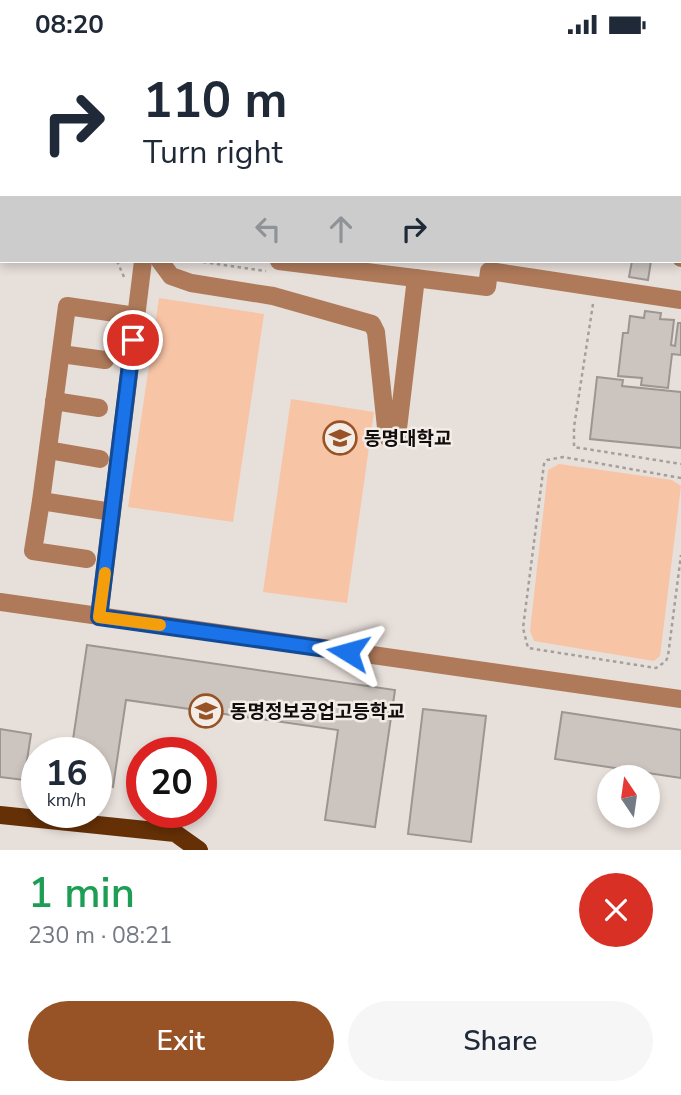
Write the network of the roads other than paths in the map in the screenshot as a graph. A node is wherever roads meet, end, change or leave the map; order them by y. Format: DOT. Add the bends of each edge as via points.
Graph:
graph roads {
  1 [pos="143,263"];
  2 [pos="161,263"];
  3 [pos="295,263"];
  4 [pos="416,278"];
  5 [pos="681,300"];
  6 [pos="136,316"];
  7 [pos="61,354"];
  8 [pos="105,360"];
  9 [pos="54,401"];
  10 [pos="99,408"];
  11 [pos="48,450"];
  12 [pos="100,459"];
  13 [pos="41,501"];
  14 [pos="112,512"];
  15 [pos="87,559"];
  16 [pos="0,602"];
  17 [pos="99,617"];
  18 [pos="681,699"];
  19 [pos="0,814"];
  20 [pos="199,850"];
  1 -- 6 [label="lane"];
  2 -- 4 [label="lane" via="171,276 191,283 273,296 372,324 387,437 397,437"];
  3 -- 4 [label="lane"];
  4 -- 5 [label="lane" via="487,287 489,271"];
  6 -- 7 [label="lane" via="67,306"];
  6 -- 14 [label="lane"];
  7 -- 8 [label="lane"];
  7 -- 9 [label="lane"];
  9 -- 10 [label="lane"];
  9 -- 11 [label="lane"];
  11 -- 12 [label="lane"];
  11 -- 13 [label="lane"];
  13 -- 14 [label="lane"];
  13 -- 15 [label="lane" via="33,551"];
  14 -- 17 [label="lane"];
  16 -- 17 [label="lane"];
  17 -- 18 [label="lane"];
  19 -- 20 [label="main road" via="175,833"];
}
